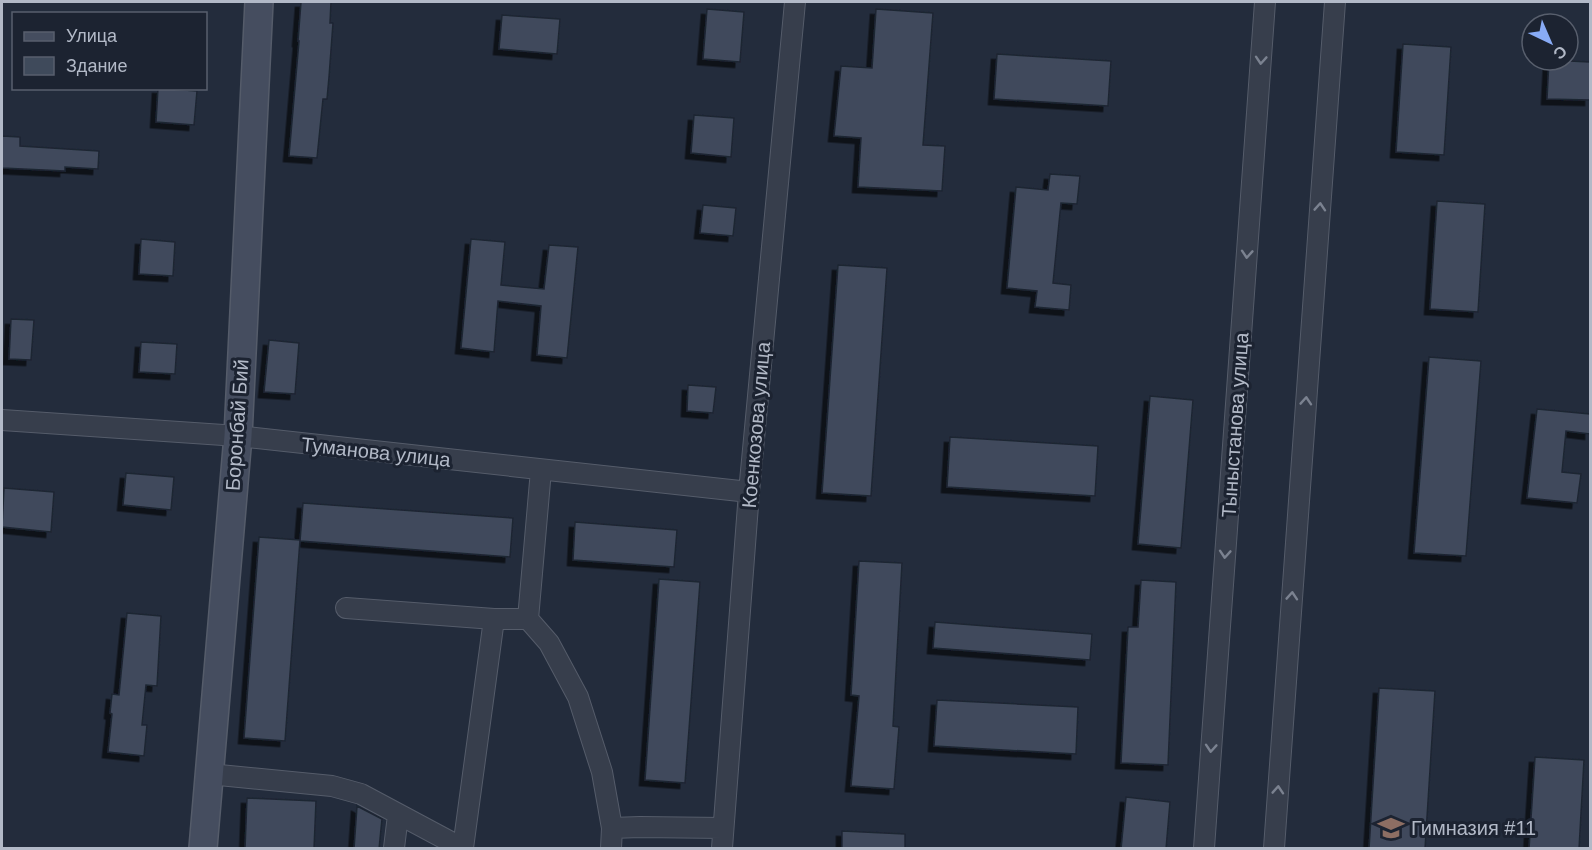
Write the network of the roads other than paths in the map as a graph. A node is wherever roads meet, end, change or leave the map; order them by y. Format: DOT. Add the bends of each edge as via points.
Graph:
graph roads {
  1 [pos="259,2"];
  2 [pos="795,2"];
  3 [pos="1265,2"];
  4 [pos="1335,2"];
  5 [pos="2,420"];
  6 [pos="238,436"];
  7 [pos="541,470"];
  8 [pos="749,492"];
  9 [pos="346,608"];
  10 [pos="494,619"];
  11 [pos="528,619"];
  12 [pos="209,774"];
  13 [pos="398,815"];
  14 [pos="612,828"];
  15 [pos="723,828"];
  16 [pos="203,849"];
  17 [pos="394,849"];
  18 [pos="463,849"];
  19 [pos="611,849"];
  20 [pos="722,849"];
  21 [pos="1204,849"];
  22 [pos="1274,849"];
  1 -- 6 [label="street, Боронбай Бий"];
  2 -- 8 [label="street, Коенкозова улица"];
  3 -- 21 [label="street, Тыныстанова улица, one-way"];
  22 -- 4 [label="street, one-way"];
  5 -- 6 [label="street, Туманова улица"];
  6 -- 7 [label="street, Туманова улица"];
  6 -- 12 [label="street, Боронбай Бий"];
  7 -- 8 [label="street, Туманова улица"];
  7 -- 11 [label="street"];
  8 -- 15 [label="street, Коенкозова улица"];
  9 -- 10 [label="street"];
  10 -- 11 [label="street"];
  10 -- 18 [label="street"];
  11 -- 14 [label="street" via="549,643 578,697 602,772"];
  12 -- 13 [label="street" via="332,786 361,794"];
  12 -- 16 [label="street, Боронбай Бий"];
  13 -- 17 [label="street"];
  13 -- 18 [label="street"];
  14 -- 15 [label="street"];
  14 -- 19 [label="street"];
  15 -- 20 [label="street, Коенкозова улица"];
}
